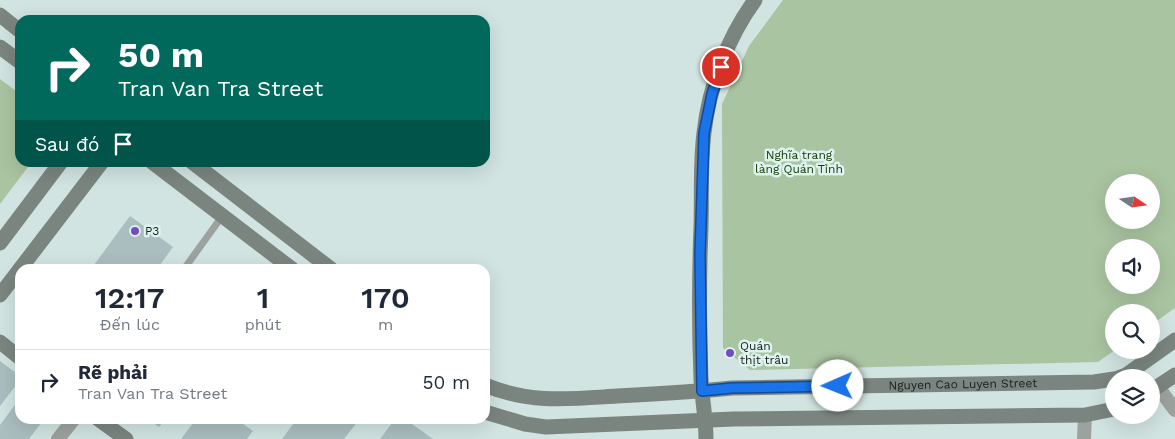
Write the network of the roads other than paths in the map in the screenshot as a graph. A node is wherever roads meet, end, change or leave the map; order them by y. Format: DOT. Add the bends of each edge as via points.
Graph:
graph roads {
  1 [pos="755,0"];
  2 [pos="0,15"];
  3 [pos="15,26"];
  4 [pos="0,47"];
  5 [pos="15,58"];
  6 [pos="57,167"];
  7 [pos="98,167"];
  8 [pos="159,167"];
  9 [pos="198,167"];
  10 [pos="223,216"];
  11 [pos="0,243"];
  12 [pos="24,264"];
  13 [pos="188,264"];
  14 [pos="285,264"];
  15 [pos="325,264"];
  16 [pos="15,276"];
  17 [pos="0,296"];
  18 [pos="1175,340"];
  19 [pos="0,342"];
  20 [pos="15,354"];
  21 [pos="1134,369"];
  22 [pos="1175,375"];
  23 [pos="1105,380"];
  24 [pos="1160,385"];
  25 [pos="490,387"];
  26 [pos="702,391"];
  27 [pos="1160,395"];
  28 [pos="1175,410"];
  29 [pos="1105,411"];
  30 [pos="490,414"];
  31 [pos="1085,415"];
  32 [pos="705,421"];
  33 [pos="70,424"];
  34 [pos="105,424"];
  35 [pos="58,439"];
  36 [pos="126,439"];
  37 [pos="706,439"];
  38 [pos="1084,439"];
  1 -- 26 [label="street" via="742,18 726,53 712,94 704,133 700,254"];
  2 -- 3 [label="street"];
  4 -- 5 [label="street"];
  6 -- 11 [label="street"];
  7 -- 12 [label="street"];
  8 -- 10 [label="street"];
  9 -- 15 [label="street"];
  10 -- 13 [label="lane"];
  10 -- 14 [label="street"];
  16 -- 17 [label="street"];
  18 -- 21 [label="street"];
  19 -- 20 [label="street"];
  22 -- 24 [label="street"];
  23 -- 26 [label="street, Nguyen Cao Luyen Street"];
  25 -- 26 [label="street, Nguyen Cao Luyen Street" via="548,400"];
  26 -- 32 [label="street"];
  27 -- 28 [label="street"];
  29 -- 31 [label="street"];
  30 -- 32 [label="street" via="546,427"];
  31 -- 32 [label="street"];
  31 -- 38 [label="street"];
  32 -- 37 [label="street"];
  33 -- 35 [label="street"];
  34 -- 36 [label="street"];
}
